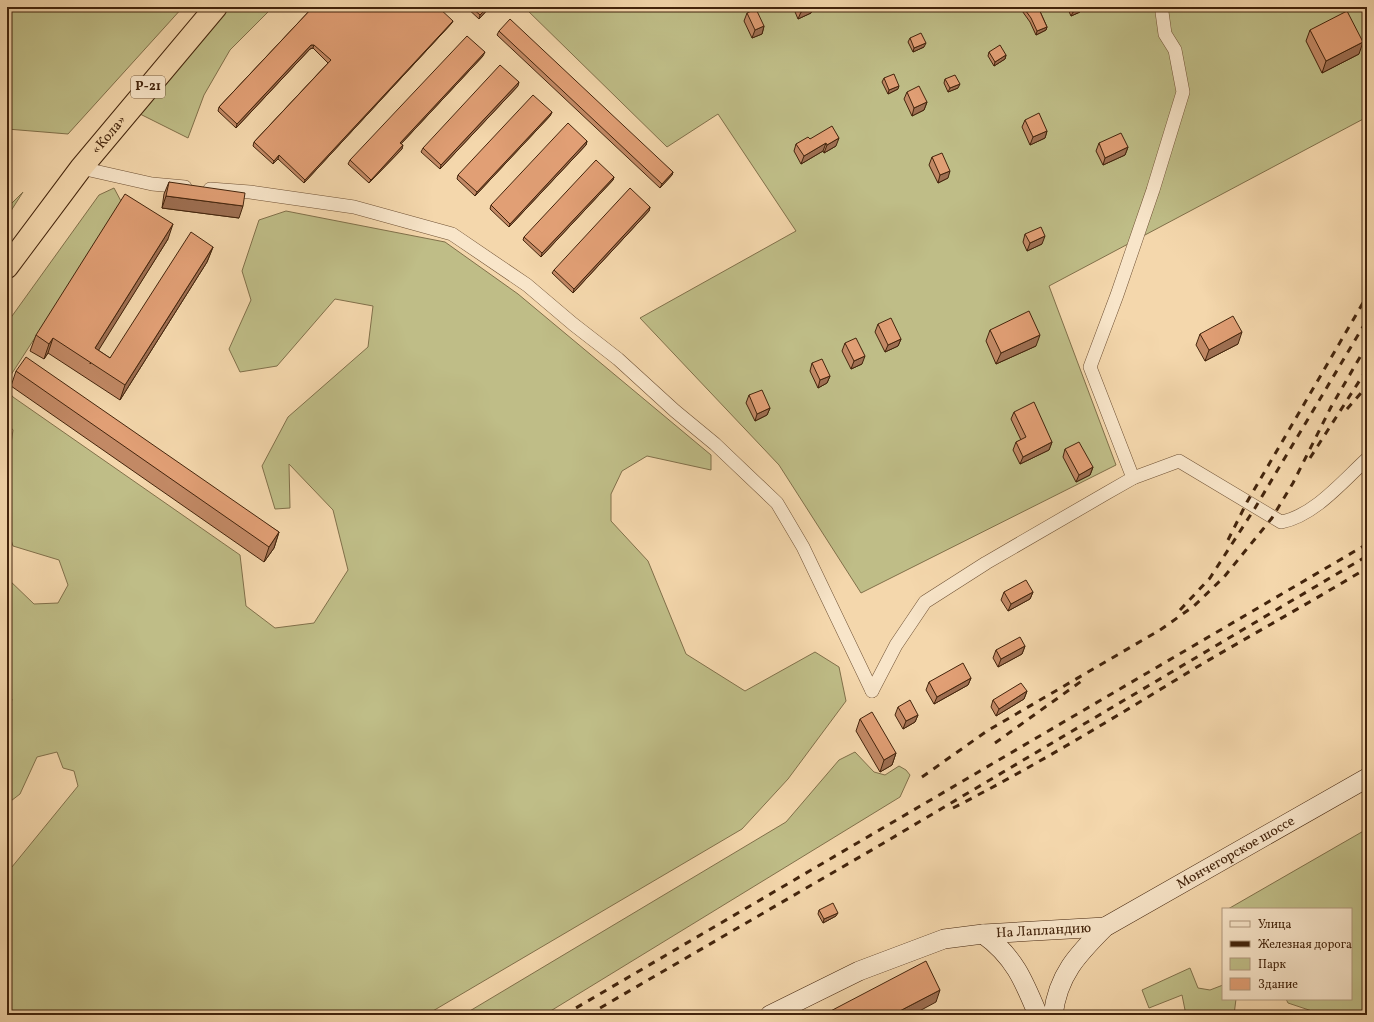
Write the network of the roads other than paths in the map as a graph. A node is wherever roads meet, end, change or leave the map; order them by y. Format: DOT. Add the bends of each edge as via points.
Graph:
graph roads {
  1 [pos="216,7"];
  2 [pos="1162,12"];
  3 [pos="81,168"];
  4 [pos="7,267"];
  5 [pos="1367,459"];
  6 [pos="1133,478"];
  7 [pos="1367,778"];
  8 [pos="1105,927"];
  9 [pos="983,934"];
  10 [pos="770,1015"];
  11 [pos="1038,1015"];
  12 [pos="1053,1015"];
  1 -- 3 [label="highway, «Кола» / Р-21"];
  2 -- 6 [label="street" via="1165,34 1175,50 1183,92 1118,295 1090,367"];
  3 -- 4 [label="highway, «Кола» / Р-21"];
  3 -- 6 [label="street" via="152,184 250,192 354,207 452,234 490,259 527,285 618,358 777,503 803,547 872,691 896,645 925,602 986,563"];
  5 -- 6 [label="street" via="1311,509 1281,522 1179,461"];
  7 -- 8 [label="street, Мончегорское шоссе"];
  8 -- 9 [label="street, На Лапландию"];
  8 -- 12 [label="street" via="1079,953 1060,983"];
  9 -- 10 [label="street, На Лапландию" via="944,939 930,944 859,971"];
  9 -- 11 [label="street" via="998,944 1021,975"];
}
